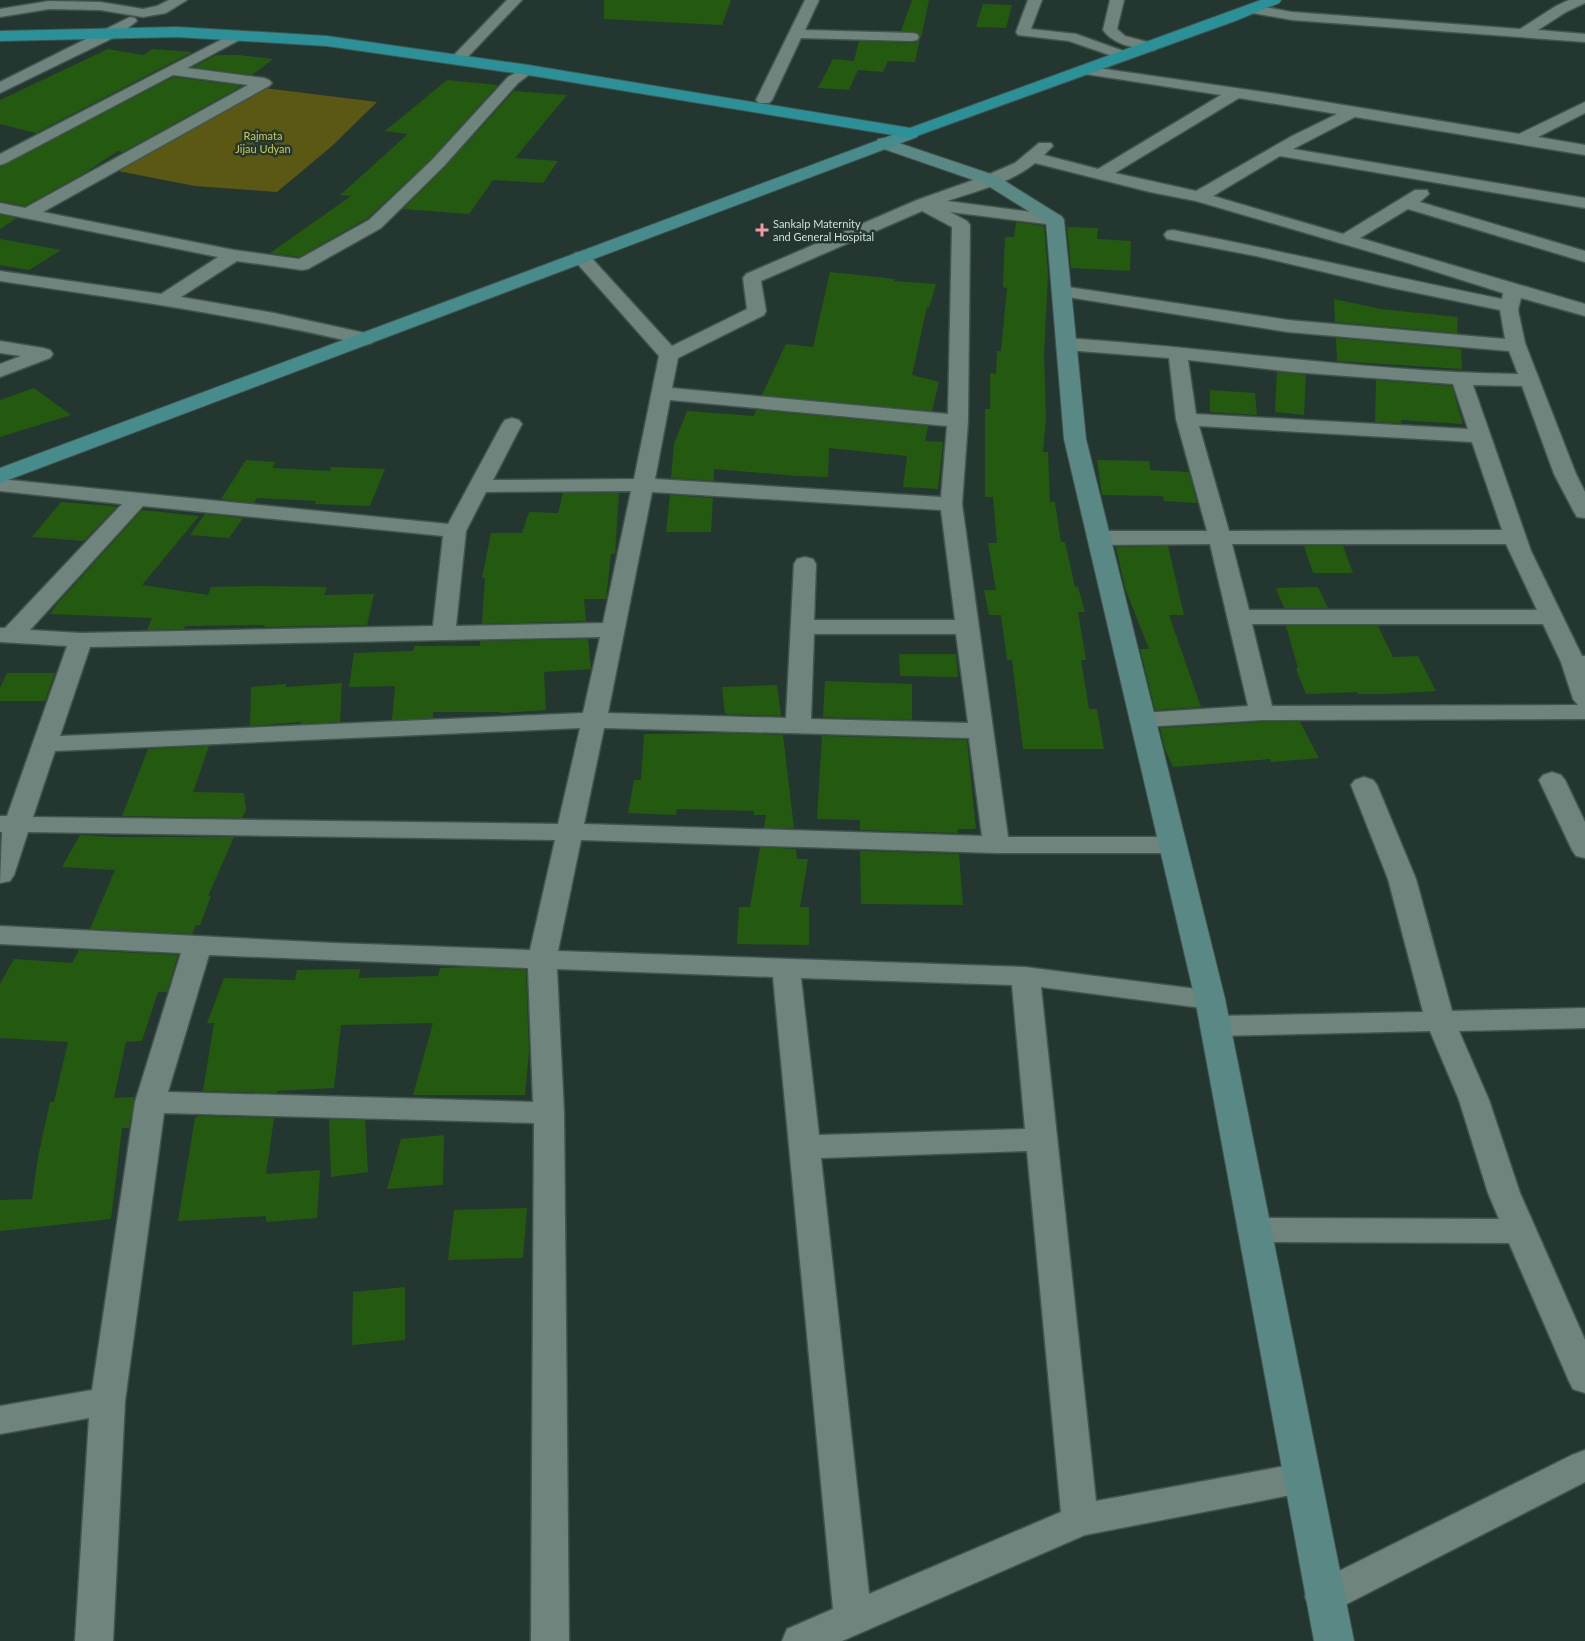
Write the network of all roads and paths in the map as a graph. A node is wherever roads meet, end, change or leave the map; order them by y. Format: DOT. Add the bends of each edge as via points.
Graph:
graph roads {
  1 [pos="180,0"];
  2 [pos="515,0"];
  3 [pos="812,0"];
  4 [pos="1036,0"];
  5 [pos="1116,0"];
  6 [pos="1274,0"];
  7 [pos="1581,0"];
  8 [pos="50,2"];
  9 [pos="1252,9"];
  10 [pos="0,13"];
  11 [pos="143,13"];
  12 [pos="114,32"];
  13 [pos="795,34"];
  14 [pos="1522,34"];
  15 [pos="238,35"];
  16 [pos="0,36"];
  17 [pos="912,37"];
  18 [pos="1585,38"];
  19 [pos="1150,47"];
  20 [pos="1124,56"];
  21 [pos="458,59"];
  22 [pos="170,70"];
  23 [pos="528,70"];
  24 [pos="1084,70"];
  25 [pos="0,88"];
  26 [pos="1234,94"];
  27 [pos="764,100"];
  28 [pos="1585,108"];
  29 [pos="1352,112"];
  30 [pos="911,133"];
  31 [pos="1520,140"];
  32 [pos="884,143"];
  33 [pos="1047,145"];
  34 [pos="1585,150"];
  35 [pos="1280,151"];
  36 [pos="1032,157"];
  37 [pos="0,160"];
  38 [pos="1100,174"];
  39 [pos="1445,179"];
  40 [pos="991,180"];
  41 [pos="1198,196"];
  42 [pos="1406,203"];
  43 [pos="1585,203"];
  44 [pos="923,204"];
  45 [pos="0,208"];
  46 [pos="28,213"];
  47 [pos="1056,220"];
  48 [pos="1281,222"];
  49 [pos="1173,236"];
  50 [pos="1346,239"];
  51 [pos="1256,251"];
  52 [pos="234,256"];
  53 [pos="580,257"];
  54 [pos="1585,257"];
  55 [pos="0,276"];
  56 [pos="1061,291"];
  57 [pos="1511,298"];
  58 [pos="164,300"];
  59 [pos="1585,310"];
  60 [pos="1296,327"];
  61 [pos="365,339"];
  62 [pos="1066,344"];
  63 [pos="1516,346"];
  64 [pos="0,347"];
  65 [pos="1178,354"];
  66 [pos="669,355"];
  67 [pos="1293,366"];
  68 [pos="0,371"];
  69 [pos="1461,379"];
  70 [pos="1529,380"];
  71 [pos="662,393"];
  72 [pos="1186,419"];
  73 [pos="958,421"];
  74 [pos="512,424"];
  75 [pos="1481,436"];
  76 [pos="0,476"];
  77 [pos="0,485"];
  78 [pos="643,485"];
  79 [pos="479,486"];
  80 [pos="138,499"];
  81 [pos="951,504"];
  82 [pos="1585,512"];
  83 [pos="455,532"];
  84 [pos="1219,536"];
  85 [pos="1515,537"];
  86 [pos="1098,538"];
  87 [pos="805,564"];
  88 [pos="1238,617"];
  89 [pos="1552,617"];
  90 [pos="802,627"];
  91 [pos="967,627"];
  92 [pos="613,630"];
  93 [pos="444,633"];
  94 [pos="6,636"];
  95 [pos="81,640"];
  96 [pos="1579,663"];
  97 [pos="1585,699"];
  98 [pos="1585,712"];
  99 [pos="1262,713"];
  100 [pos="593,720"];
  101 [pos="1142,720"];
  102 [pos="798,726"];
  103 [pos="981,731"];
  104 [pos="45,744"];
  105 [pos="1364,784"];
  106 [pos="1566,794"];
  107 [pos="9,825"];
  108 [pos="569,832"];
  109 [pos="996,845"];
  110 [pos="1172,845"];
  111 [pos="1585,850"];
  112 [pos="0,875"];
  113 [pos="0,935"];
  114 [pos="198,946"];
  115 [pos="542,960"];
  116 [pos="786,968"];
  117 [pos="1025,976"];
  118 [pos="1212,1013"];
  119 [pos="1585,1018"];
  120 [pos="1441,1022"];
  121 [pos="150,1102"];
  122 [pos="549,1113"];
  123 [pos="1042,1139"];
  124 [pos="805,1147"];
  125 [pos="1254,1230"];
  126 [pos="1520,1231"];
  127 [pos="1585,1378"];
  128 [pos="108,1401"];
  129 [pos="0,1420"];
  130 [pos="1585,1465"];
  131 [pos="1301,1478"];
  132 [pos="1080,1520"];
  133 [pos="1324,1597"];
  134 [pos="853,1618"];
  135 [pos="94,1641"];
  136 [pos="550,1641"];
  137 [pos="801,1641"];
  138 [pos="1334,1641"];
  1 -- 11 [label="street" via="161,10"];
  2 -- 21 [label="street"];
  3 -- 13 [label="street"];
  4 -- 20 [label="street" via="1023,32 1071,37"];
  5 -- 19 [label="street" via="1110,30 1120,39"];
  6 -- 9 [label="highway"];
  7 -- 14 [label="street"];
  8 -- 10 [label="street"];
  8 -- 11 [label="street"];
  9 -- 14 [label="street" via="1292,16"];
  9 -- 19 [label="highway"];
  11 -- 12 [label="street"];
  12 -- 15 [label="highway"];
  12 -- 16 [label="highway"];
  12 -- 25 [label="street"];
  13 -- 17 [label="street"];
  13 -- 27 [label="street"];
  14 -- 18 [label="street"];
  15 -- 21 [label="highway" via="337,42"];
  15 -- 22 [label="street"];
  19 -- 20 [label="highway"];
  20 -- 24 [label="highway"];
  21 -- 23 [label="highway"];
  22 -- 37 [label="street"];
  22 -- 46 [label="street" via="264,83"];
  23 -- 30 [label="highway"];
  23 -- 52 [label="street" via="513,80 438,163 375,224 302,265"];
  24 -- 26 [label="street"];
  24 -- 30 [label="highway"];
  26 -- 29 [label="street"];
  26 -- 38 [label="street"];
  28 -- 31 [label="street"];
  29 -- 31 [label="street"];
  29 -- 35 [label="street"];
  30 -- 32 [label="main road"];
  31 -- 34 [label="street"];
  32 -- 40 [label="street"];
  32 -- 53 [label="main road"];
  33 -- 36 [label="street"];
  35 -- 39 [label="street"];
  35 -- 41 [label="street"];
  36 -- 38 [label="street"];
  36 -- 40 [label="street"];
  38 -- 41 [label="street" via="1150,188"];
  39 -- 42 [label="street"];
  39 -- 43 [label="street"];
  40 -- 44 [label="street"];
  40 -- 47 [label="street"];
  41 -- 48 [label="street"];
  42 -- 50 [label="street"];
  42 -- 54 [label="street"];
  44 -- 47 [label="street"];
  44 -- 66 [label="street" via="752,278 757,311"];
  44 -- 73 [label="street" via="961,225"];
  45 -- 46 [label="street"];
  46 -- 52 [label="street"];
  47 -- 56 [label="street"];
  48 -- 50 [label="street"];
  48 -- 51 [label="street"];
  49 -- 51 [label="street"];
  50 -- 57 [label="street"];
  51 -- 57 [label="street" via="1388,282"];
  52 -- 58 [label="street"];
  53 -- 61 [label="main road"];
  53 -- 66 [label="street"];
  55 -- 58 [label="street"];
  56 -- 60 [label="street"];
  56 -- 62 [label="street"];
  57 -- 59 [label="street"];
  57 -- 63 [label="street"];
  58 -- 61 [label="street" via="307,324"];
  60 -- 63 [label="street"];
  60 -- 67 [label="street"];
  61 -- 76 [label="main road"];
  62 -- 65 [label="street"];
  62 -- 86 [label="street" via="1075,440"];
  63 -- 70 [label="street"];
  64 -- 68 [label="street" via="43,354"];
  65 -- 67 [label="street"];
  65 -- 72 [label="street"];
  66 -- 71 [label="street"];
  67 -- 69 [label="street"];
  69 -- 70 [label="street"];
  69 -- 75 [label="street"];
  70 -- 82 [label="street" via="1565,474"];
  71 -- 73 [label="street"];
  71 -- 78 [label="street"];
  72 -- 75 [label="street"];
  72 -- 84 [label="street"];
  73 -- 81 [label="street"];
  74 -- 79 [label="street"];
  75 -- 85 [label="street"];
  77 -- 80 [label="street"];
  78 -- 79 [label="street"];
  78 -- 81 [label="street"];
  78 -- 92 [label="street"];
  79 -- 83 [label="street"];
  80 -- 83 [label="street"];
  80 -- 94 [label="street"];
  81 -- 91 [label="street"];
  83 -- 93 [label="street"];
  84 -- 85 [label="street"];
  84 -- 86 [label="street"];
  84 -- 88 [label="street"];
  85 -- 89 [label="street"];
  86 -- 101 [label="street"];
  87 -- 90 [label="street"];
  88 -- 89 [label="street"];
  88 -- 99 [label="street"];
  89 -- 96 [label="street"];
  90 -- 91 [label="street"];
  90 -- 102 [label="street"];
  91 -- 103 [label="street"];
  92 -- 93 [label="street"];
  92 -- 100 [label="street"];
  93 -- 95 [label="street"];
  94 -- 95 [label="street"];
  95 -- 104 [label="street"];
  96 -- 97 [label="street"];
  98 -- 99 [label="street"];
  99 -- 101 [label="street"];
  100 -- 102 [label="street"];
  100 -- 104 [label="street"];
  100 -- 108 [label="street"];
  101 -- 110 [label="street"];
  102 -- 103 [label="street"];
  103 -- 109 [label="street"];
  104 -- 107 [label="street"];
  105 -- 120 [label="street" via="1402,879"];
  106 -- 111 [label="street"];
  107 -- 108 [label="street"];
  107 -- 112 [label="street"];
  108 -- 109 [label="street"];
  108 -- 115 [label="street"];
  109 -- 110 [label="street"];
  110 -- 118 [label="street"];
  113 -- 114 [label="street"];
  114 -- 115 [label="street"];
  114 -- 121 [label="street"];
  115 -- 116 [label="street"];
  115 -- 122 [label="street"];
  116 -- 117 [label="street"];
  116 -- 124 [label="street"];
  117 -- 118 [label="street"];
  117 -- 123 [label="street"];
  118 -- 120 [label="street"];
  118 -- 125 [label="street"];
  119 -- 120 [label="street"];
  120 -- 126 [label="street" via="1474,1100 1504,1193"];
  121 -- 122 [label="street"];
  121 -- 128 [label="street"];
  122 -- 136 [label="street"];
  123 -- 124 [label="street"];
  123 -- 132 [label="street"];
  124 -- 134 [label="street"];
  125 -- 126 [label="street"];
  125 -- 131 [label="street"];
  126 -- 127 [label="street"];
  128 -- 129 [label="street"];
  128 -- 135 [label="street"];
  130 -- 133 [label="street"];
  131 -- 132 [label="street"];
  131 -- 133 [label="street"];
  132 -- 134 [label="street"];
  133 -- 138 [label="street"];
  134 -- 137 [label="street"];
}
